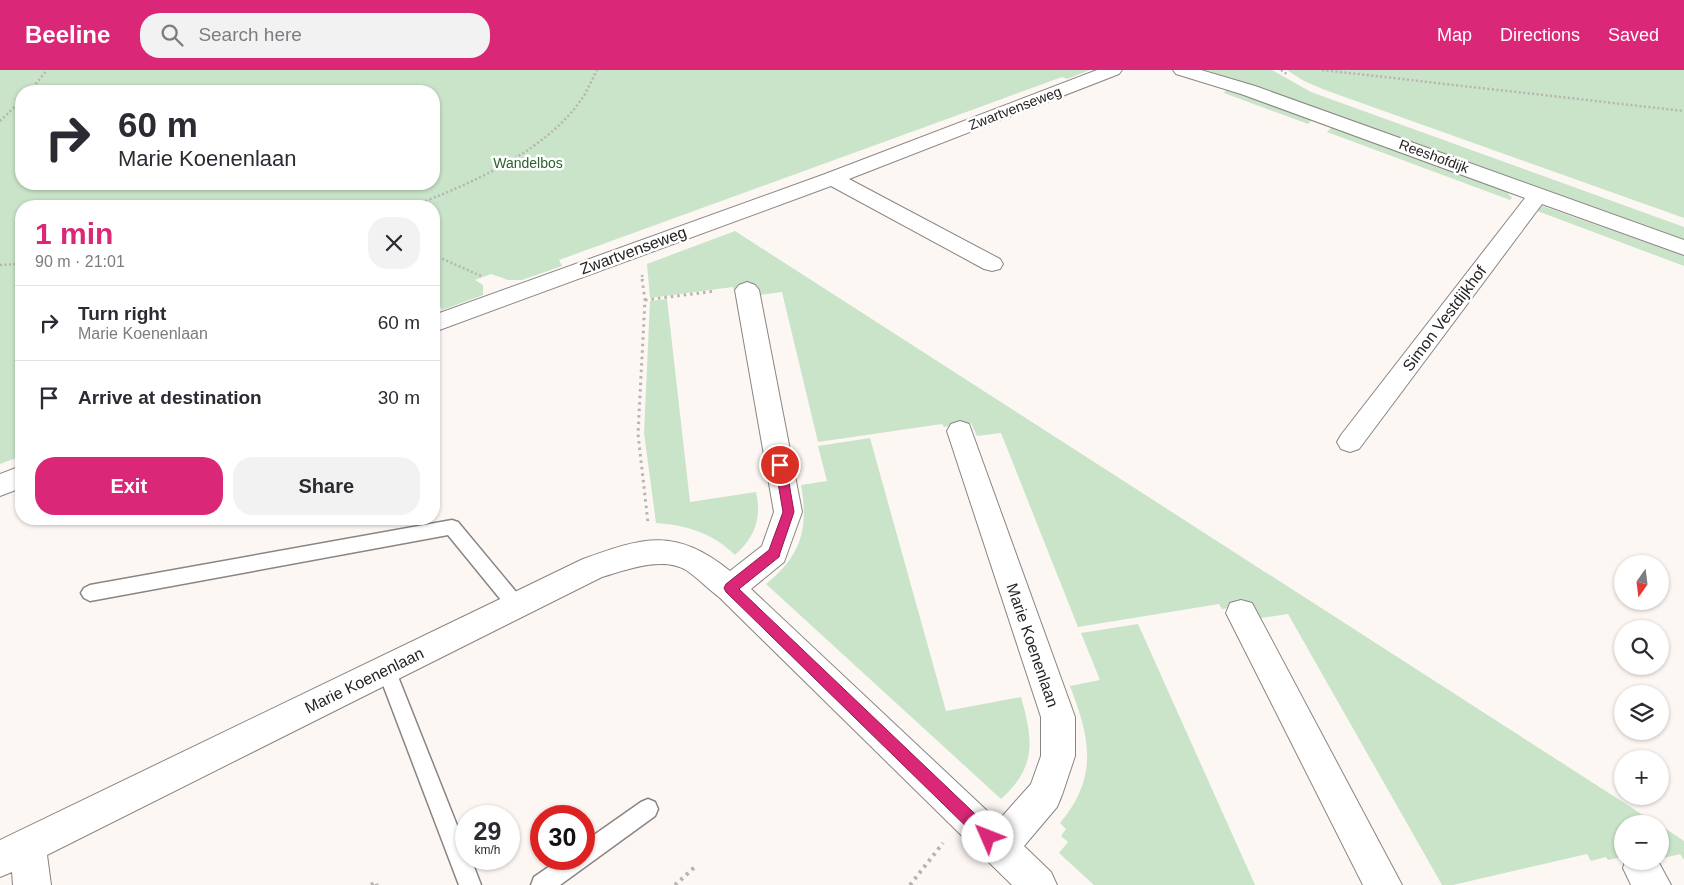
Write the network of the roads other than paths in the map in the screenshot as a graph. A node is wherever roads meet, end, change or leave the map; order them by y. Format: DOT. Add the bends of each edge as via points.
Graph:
graph roads {
  1 [pos="1113,70"];
  2 [pos="1182,70"];
  3 [pos="832,178"];
  4 [pos="1539,194"];
  5 [pos="1684,248"];
  6 [pos="992,264"];
  7 [pos="747,290"];
  8 [pos="440,322"];
  9 [pos="960,431"];
  10 [pos="1350,442"];
  11 [pos="15,479"];
  12 [pos="0,485"];
  13 [pos="730,588"];
  14 [pos="90,594"];
  15 [pos="516,605"];
  16 [pos="1242,613"];
  17 [pos="386,670"];
  18 [pos="648,809"];
  19 [pos="595,847"];
  20 [pos="999,848"];
  21 [pos="14,852"];
  22 [pos="563,870"];
  23 [pos="32,885"];
  24 [pos="470,885"];
  25 [pos="542,885"];
  26 [pos="1038,885"];
  27 [pos="1383,885"];
  1 -- 3 [label="street, Zwartvenseweg"];
  2 -- 4 [label="street, Reeshofdijk" via="1248,90"];
  3 -- 6 [label="street"];
  3 -- 8 [label="street, Zwartvenseweg"];
  4 -- 5 [label="street, Reeshofdijk"];
  4 -- 10 [label="street, Simon Vestdijkhof"];
  7 -- 13 [label="street" via="788,512 774,553"];
  9 -- 20 [label="street, Marie Koenenlaan" via="1058,718 1058,756 1045,795"];
  11 -- 12 [label="street"];
  13 -- 15 [label="street, Marie Koenenlaan" via="695,561 674,553 652,553 626,557 593,568"];
  13 -- 20 [label="street, Marie Koenenlaan"];
  14 -- 15 [label="lane" via="452,527"];
  15 -- 17 [label="street, Marie Koenenlaan"];
  16 -- 27 [label="street"];
  17 -- 21 [label="street, Marie Koenenlaan"];
  17 -- 24 [label="lane"];
  18 -- 19 [label="lane"];
  20 -- 26 [label="street, Marie Koenenlaan"];
  21 -- 23 [label="street"];
  22 -- 25 [label="lane"];
}
